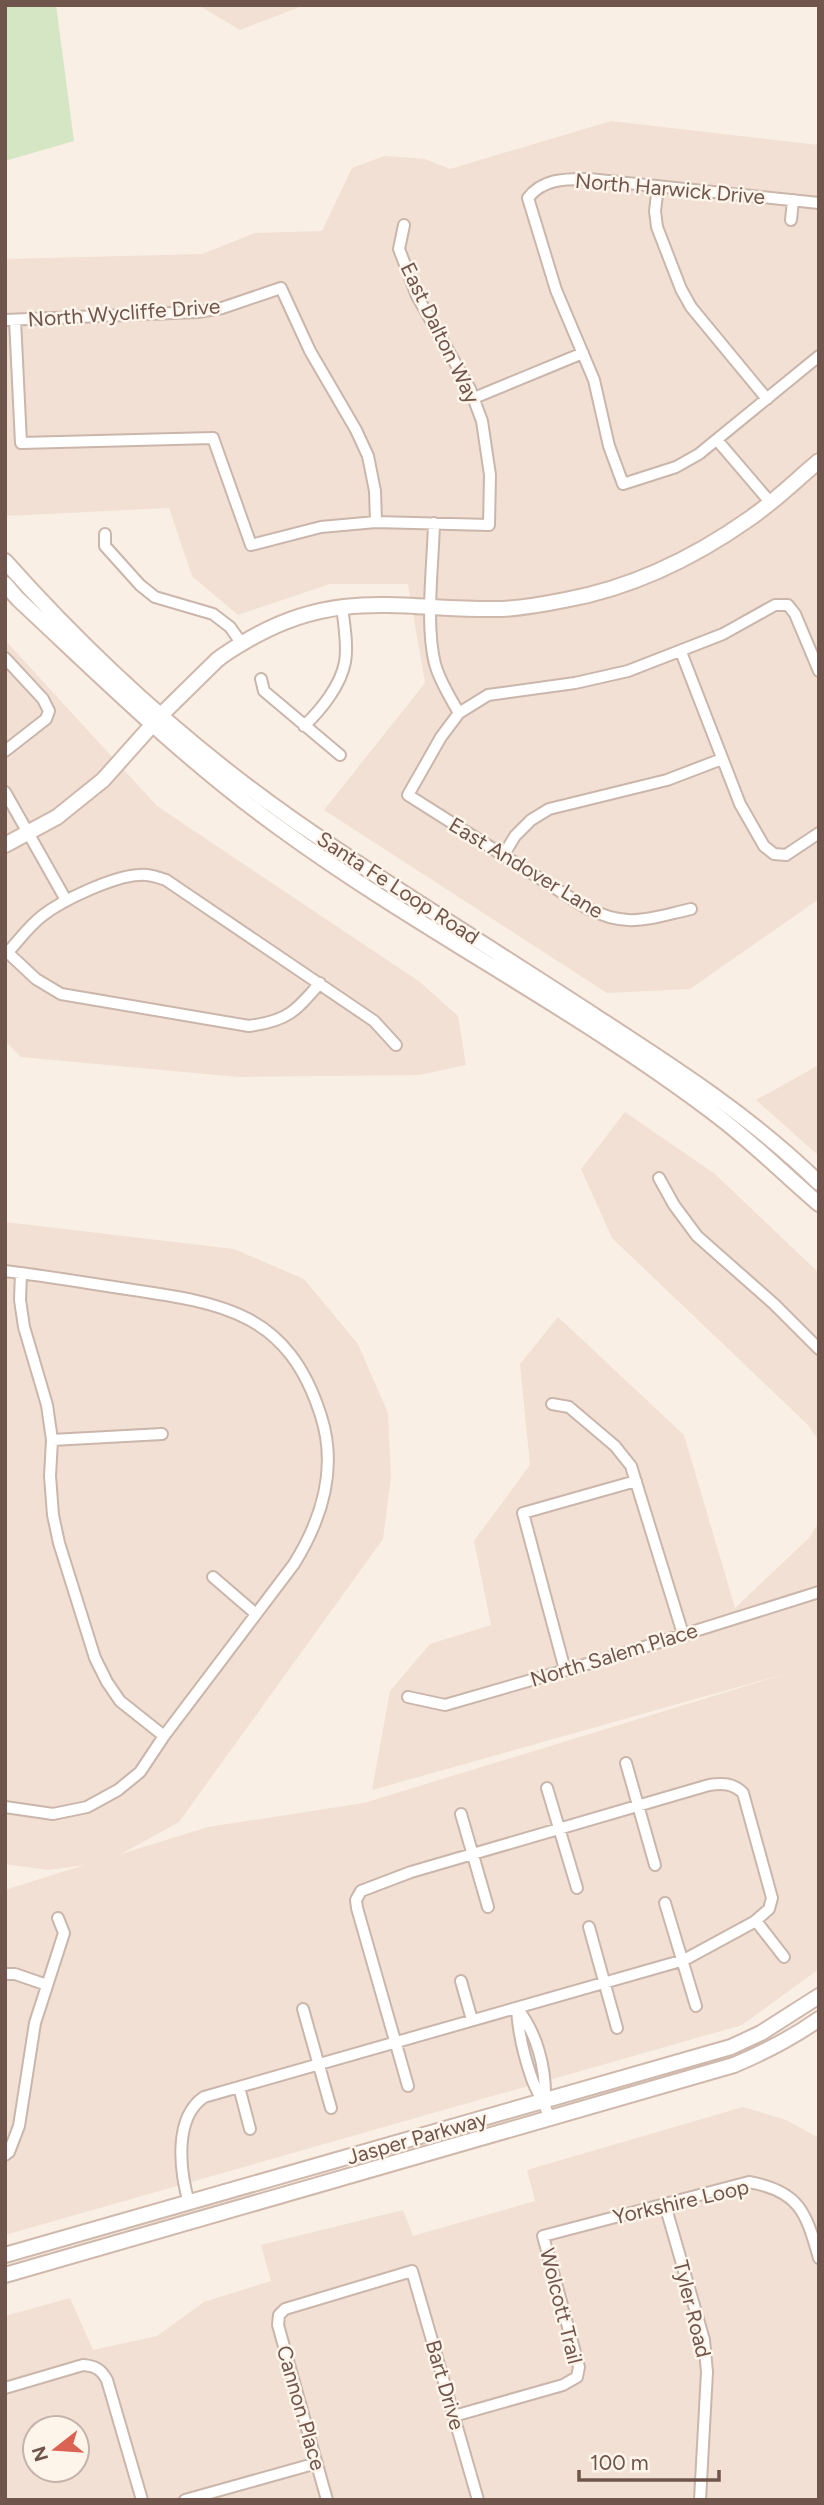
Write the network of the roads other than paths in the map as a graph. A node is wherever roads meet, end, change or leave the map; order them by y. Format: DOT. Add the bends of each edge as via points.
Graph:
graph roads {
  1 [pos="658,186"];
  2 [pos="793,200"];
  3 [pos="819,203"];
  4 [pos="792,220"];
  5 [pos="404,225"];
  6 [pos="10,320"];
  7 [pos="583,353"];
  8 [pos="819,356"];
  9 [pos="474,398"];
  10 [pos="767,399"];
  11 [pos="717,440"];
  12 [pos="819,461"];
  13 [pos="770,502"];
  14 [pos="376,522"];
  15 [pos="434,523"];
  16 [pos="105,534"];
  17 [pos="5,561"];
  18 [pos="5,584"];
  19 [pos="431,606"];
  20 [pos="342,607"];
  21 [pos="242,644"];
  22 [pos="681,652"];
  23 [pos="5,658"];
  24 [pos="819,671"];
  25 [pos="261,679"];
  26 [pos="459,713"];
  27 [pos="157,720"];
  28 [pos="304,726"];
  29 [pos="5,751"];
  30 [pos="340,755"];
  31 [pos="722,759"];
  32 [pos="5,792"];
  33 [pos="29,832"];
  34 [pos="819,833"];
  35 [pos="5,845"];
  36 [pos="503,856"];
  37 [pos="66,900"];
  38 [pos="691,909"];
  39 [pos="7,951"];
  40 [pos="320,983"];
  41 [pos="396,1045"];
  42 [pos="659,1178"];
  43 [pos="819,1183"];
  44 [pos="819,1204"];
  45 [pos="5,1271"];
  46 [pos="21,1273"];
  47 [pos="819,1349"];
  48 [pos="552,1404"];
  49 [pos="162,1434"];
  50 [pos="52,1440"];
  51 [pos="636,1481"];
  52 [pos="213,1577"];
  53 [pos="819,1592"];
  54 [pos="256,1614"];
  55 [pos="683,1634"];
  56 [pos="565,1670"];
  57 [pos="408,1697"];
  58 [pos="164,1735"];
  59 [pos="626,1763"];
  60 [pos="547,1788"];
  61 [pos="5,1807"];
  62 [pos="638,1807"];
  63 [pos="461,1815"];
  64 [pos="560,1830"];
  65 [pos="473,1855"];
  66 [pos="655,1865"];
  67 [pos="577,1888"];
  68 [pos="665,1903"];
  69 [pos="488,1907"];
  70 [pos="58,1918"];
  71 [pos="757,1921"];
  72 [pos="589,1927"];
  73 [pos="784,1957"];
  74 [pos="684,1960"];
  75 [pos="5,1973"];
  76 [pos="461,1981"];
  77 [pos="605,1982"];
  78 [pos="47,1985"];
  79 [pos="819,1996"];
  80 [pos="696,2006"];
  81 [pos="303,2008"];
  82 [pos="517,2008"];
  83 [pos="819,2019"];
  84 [pos="472,2021"];
  85 [pos="617,2028"];
  86 [pos="396,2042"];
  87 [pos="319,2064"];
  88 [pos="408,2086"];
  89 [pos="239,2087"];
  90 [pos="545,2102"];
  91 [pos="331,2108"];
  92 [pos="550,2120"];
  93 [pos="250,2129"];
  94 [pos="5,2155"];
  95 [pos="189,2203"];
  96 [pos="665,2205"];
  97 [pos="543,2236"];
  98 [pos="5,2255"];
  99 [pos="819,2258"];
  100 [pos="5,2276"];
  101 [pos="279,2315"];
  102 [pos="5,2388"];
  103 [pos="454,2416"];
  104 [pos="317,2463"];
  105 [pos="142,2500"];
  106 [pos="185,2500"];
  107 [pos="327,2500"];
  108 [pos="478,2500"];
  109 [pos="700,2500"];
  1 -- 2 [label="street, North Harwick Drive"];
  1 -- 7 [label="street, North Harwick Drive" via="558,179 536,187 527,198 556,290"];
  1 -- 10 [label="street" via="657,227 681,289"];
  2 -- 3 [label="street, North Harwick Drive"];
  2 -- 4 [label="street"];
  5 -- 9 [label="street, East Dalton Way" via="399,249 417,296"];
  6 -- 14 [label="street, North Wycliffe Drive" via="198,312 281,288 368,456"];
  6 -- 14 [label="street" via="21,443 213,438 251,545 321,527"];
  7 -- 9 [label="street"];
  7 -- 11 [label="street" via="623,484 676,467"];
  8 -- 10 [label="street"];
  9 -- 15 [label="street, East Dalton Way" via="490,475 489,525"];
  10 -- 11 [label="street"];
  11 -- 13 [label="street"];
  12 -- 13 [label="street"];
  13 -- 19 [label="street" via="690,556 631,581 567,600 503,609"];
  14 -- 15 [label="street"];
  15 -- 19 [label="street"];
  16 -- 21 [label="street" via="105,546 140,585 155,597 213,614 230,626"];
  17 -- 27 [label="street, Santa Fe Loop Road"];
  18 -- 27 [label="street, Santa Fe Loop Road"];
  19 -- 20 [label="street"];
  19 -- 26 [label="street" via="435,665"];
  20 -- 21 [label="street" via="275,625"];
  20 -- 28 [label="street" via="346,659 341,675"];
  21 -- 27 [label="street" via="226,653"];
  22 -- 24 [label="street" via="775,605 788,605"];
  22 -- 26 [label="street" via="576,683 488,695"];
  22 -- 31 [label="street"];
  23 -- 29 [label="street" via="44,699 49,711 46,719"];
  25 -- 28 [label="street" via="264,691"];
  26 -- 36 [label="street, East Andover Lane" via="408,795"];
  27 -- 33 [label="street" via="103,780 57,817"];
  27 -- 43 [label="street, Santa Fe Loop Road" via="334,848 682,1072"];
  27 -- 44 [label="street, Santa Fe Loop Road" via="207,774 280,829 363,887 637,1059 716,1115"];
  28 -- 30 [label="street"];
  31 -- 34 [label="street" via="740,804 764,846 774,854 786,855"];
  31 -- 36 [label="street" via="667,780 550,809 515,836"];
  32 -- 33 [label="street"];
  33 -- 35 [label="street"];
  33 -- 37 [label="street"];
  36 -- 38 [label="street, East Andover Lane" via="607,919 638,921"];
  37 -- 39 [label="street" via="42,916"];
  37 -- 40 [label="street" via="138,875 166,880"];
  39 -- 40 [label="street" via="36,979 61,994 249,1026 274,1023 298,1009"];
  40 -- 41 [label="street" via="374,1021"];
  42 -- 47 [label="street" via="697,1236"];
  45 -- 46 [label="street"];
  46 -- 50 [label="street" via="24,1326"];
  46 -- 54 [label="street" via="214,1303 239,1312 268,1332 297,1361 313,1389 324,1426 328,1463 324,1498 311,1536"];
  48 -- 51 [label="street" via="569,1408 615,1446 631,1465"];
  49 -- 50 [label="street"];
  50 -- 58 [label="street" via="53,1515 95,1658 120,1701"];
  51 -- 55 [label="street"];
  51 -- 56 [label="street" via="523,1513"];
  52 -- 54 [label="street"];
  53 -- 55 [label="street, North Salem Place"];
  54 -- 58 [label="street"];
  55 -- 56 [label="street, North Salem Place"];
  56 -- 57 [label="street, North Salem Place" via="444,1705"];
  58 -- 61 [label="street" via="140,1772 88,1807 53,1814"];
  59 -- 62 [label="street"];
  60 -- 64 [label="street"];
  62 -- 64 [label="street"];
  62 -- 66 [label="street"];
  62 -- 71 [label="street" via="709,1785 738,1788 772,1898"];
  63 -- 65 [label="street"];
  64 -- 65 [label="street"];
  64 -- 67 [label="street"];
  65 -- 69 [label="street"];
  65 -- 86 [label="street" via="366,1887 356,1900"];
  68 -- 74 [label="street"];
  70 -- 78 [label="street" via="64,1933"];
  71 -- 73 [label="street"];
  71 -- 74 [label="street"];
  72 -- 77 [label="street"];
  74 -- 77 [label="street"];
  74 -- 80 [label="street"];
  75 -- 78 [label="street"];
  76 -- 84 [label="street"];
  77 -- 82 [label="street"];
  77 -- 85 [label="street"];
  78 -- 94 [label="street" via="35,2023 19,2126"];
  79 -- 90 [label="street, Jasper Parkway" via="731,2047"];
  81 -- 87 [label="street"];
  82 -- 84 [label="street"];
  82 -- 90 [label="street" via="533,2081"];
  83 -- 92 [label="street, Jasper Parkway" via="765,2053 734,2065"];
  84 -- 86 [label="street"];
  86 -- 87 [label="street"];
  86 -- 88 [label="street"];
  87 -- 89 [label="street"];
  87 -- 91 [label="street"];
  89 -- 93 [label="street"];
  89 -- 95 [label="street" via="204,2097 186,2119 180,2165"];
  90 -- 92 [label="street"];
  90 -- 95 [label="street, Jasper Parkway"];
  92 -- 100 [label="street, Jasper Parkway"];
  95 -- 98 [label="street, Jasper Parkway"];
  96 -- 97 [label="street, Yorkshire Loop"];
  96 -- 99 [label="street, Yorkshire Loop" via="749,2182 771,2186 795,2202 807,2217"];
  96 -- 109 [label="street, Tyler Road" via="704,2340 707,2372"];
  97 -- 103 [label="street, Wolcott Trail" via="579,2367 577,2377"];
  101 -- 103 [label="street, Bart Drive" via="285,2309 412,2271"];
  101 -- 104 [label="street, Cannon Place"];
  102 -- 105 [label="street" via="83,2365 102,2372"];
  103 -- 108 [label="street, Bart Drive"];
  104 -- 106 [label="street"];
  104 -- 107 [label="street, Cannon Place"];
}
